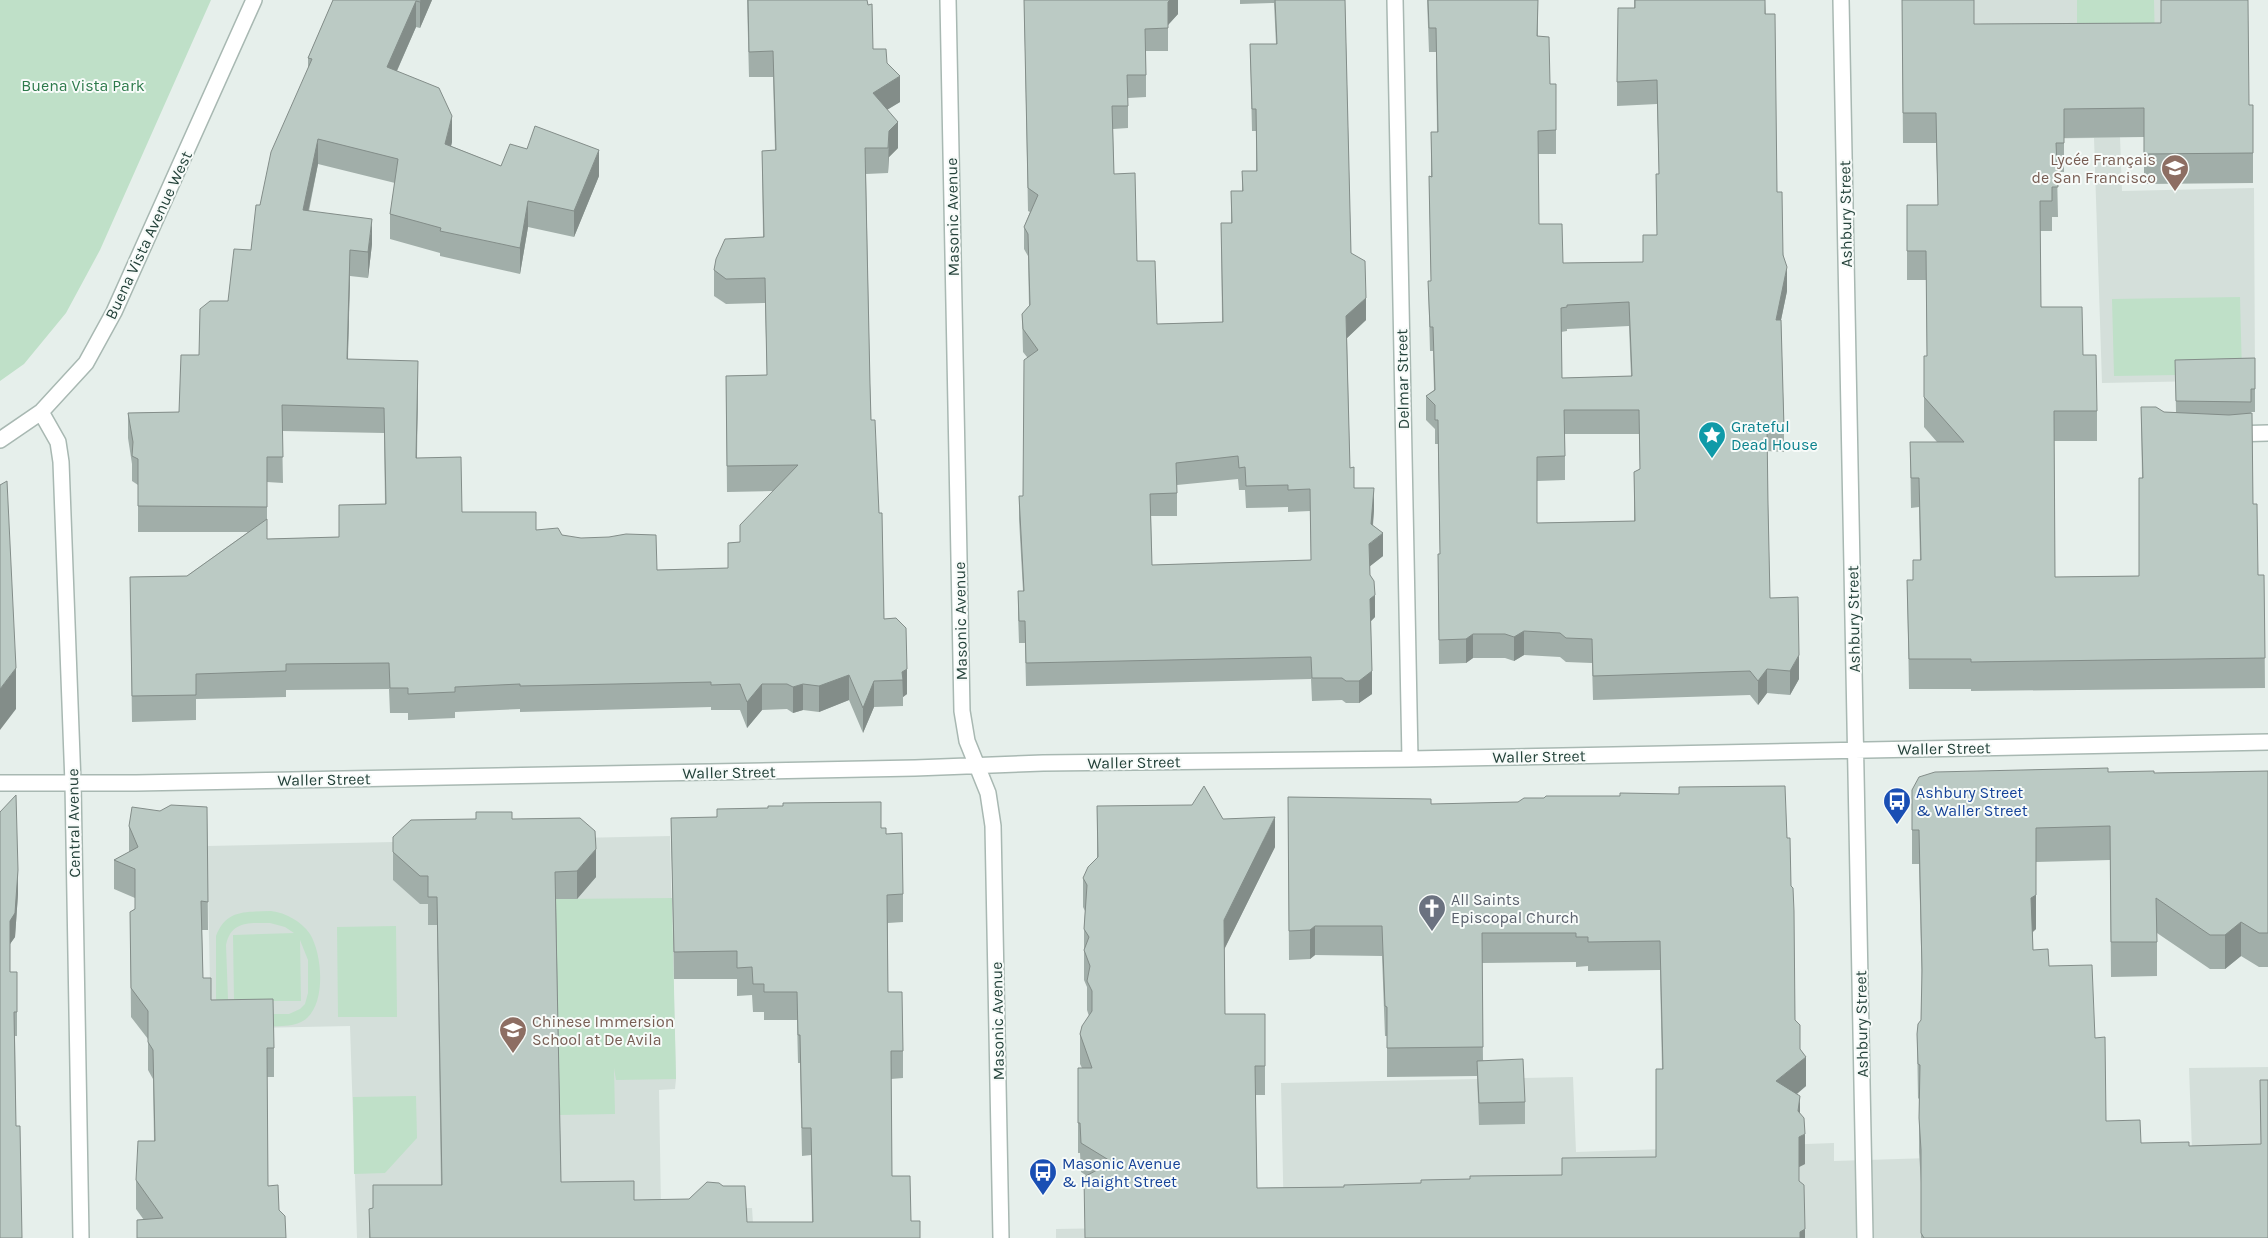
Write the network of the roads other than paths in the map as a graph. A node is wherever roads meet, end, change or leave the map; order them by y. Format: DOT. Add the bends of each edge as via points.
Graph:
graph roads {
  1 [pos="254,0"];
  2 [pos="948,0"];
  3 [pos="1395,0"];
  4 [pos="1841,0"];
  5 [pos="41,412"];
  6 [pos="2268,433"];
  7 [pos="2219,434"];
  8 [pos="0,440"];
  9 [pos="2268,742"];
  10 [pos="1856,750"];
  11 [pos="1410,759"];
  12 [pos="976,767"];
  13 [pos="0,783"];
  14 [pos="73,784"];
  15 [pos="81,1238"];
  16 [pos="1001,1238"];
  17 [pos="1865,1238"];
  1 -- 5 [label="street, Buena Vista Avenue West" via="114,312 86,363"];
  2 -- 12 [label="street, Masonic Avenue" via="962,711 967,742"];
  3 -- 11 [label="street, Delmar Street"];
  4 -- 10 [label="street, Ashbury Street"];
  5 -- 8 [label="street, Buena Vista Avenue West"];
  5 -- 14 [label="street, Central Avenue" via="58,442 61,462"];
  6 -- 7 [label="street"];
  9 -- 10 [label="street, Waller Street"];
  10 -- 11 [label="street, Waller Street"];
  10 -- 17 [label="street, Ashbury Street"];
  11 -- 12 [label="street, Waller Street" via="1044,763"];
  12 -- 14 [label="street, Waller Street"];
  12 -- 16 [label="street, Masonic Avenue" via="988,793 993,826"];
  13 -- 14 [label="street, Waller Street"];
  14 -- 15 [label="street, Central Avenue"];
}
